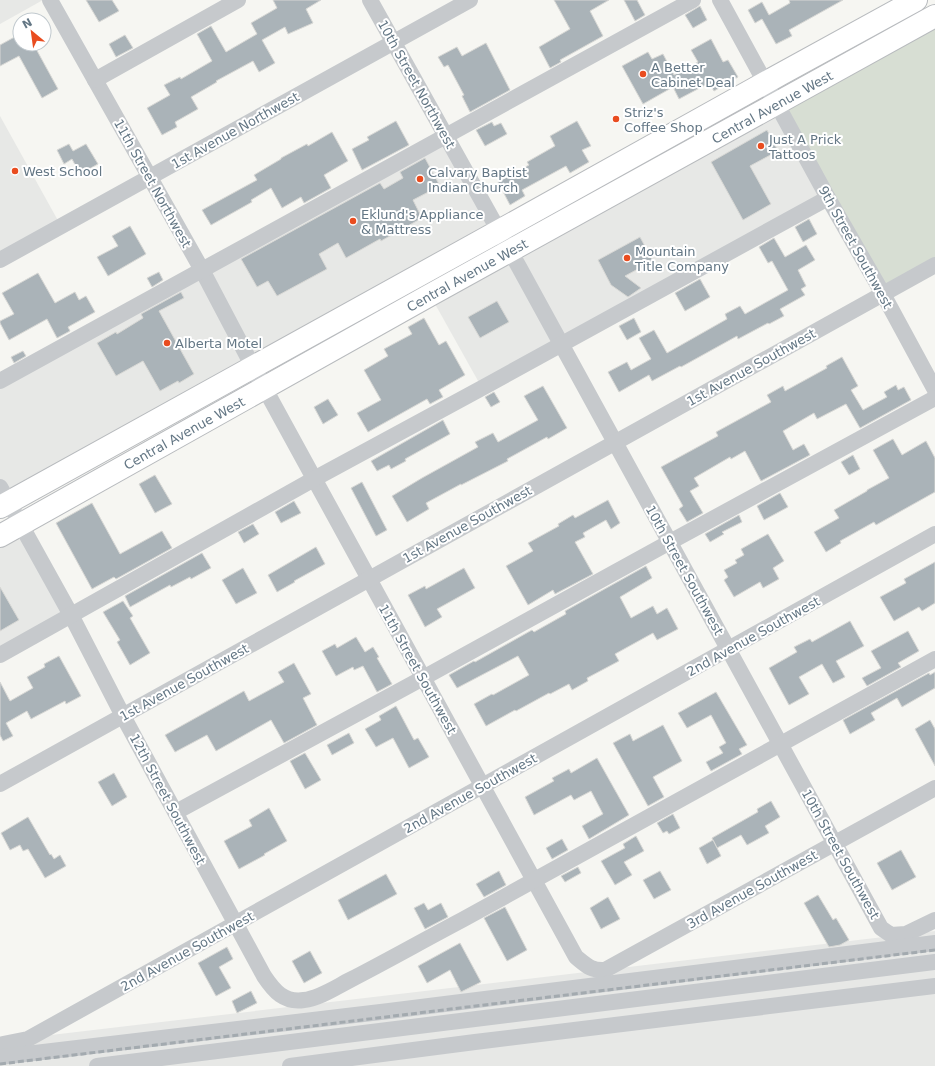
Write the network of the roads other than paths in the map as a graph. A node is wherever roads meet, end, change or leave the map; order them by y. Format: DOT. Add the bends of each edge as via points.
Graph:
graph roads {
  1 [pos="50,0"];
  2 [pos="238,0"];
  3 [pos="370,0"];
  4 [pos="470,0"];
  5 [pos="693,0"];
  6 [pos="720,0"];
  7 [pos="916,0"];
  8 [pos="935,16"];
  9 [pos="393,43"];
  10 [pos="95,80"];
  11 [pos="765,82"];
  12 [pos="776,104"];
  13 [pos="445,136"];
  14 [pos="150,177"];
  15 [pos="828,198"];
  16 [pos="499,232"];
  17 [pos="510,251"];
  18 [pos="0,260"];
  19 [pos="935,265"];
  20 [pos="202,270"];
  21 [pos="882,294"];
  22 [pos="561,344"];
  23 [pos="253,367"];
  24 [pos="0,381"];
  25 [pos="264,388"];
  26 [pos="935,390"];
  27 [pos="935,398"];
  28 [pos="615,443"];
  29 [pos="314,479"];
  30 [pos="3,499"];
  31 [pos="21,524"];
  32 [pos="935,534"];
  33 [pos="0,536"];
  34 [pos="670,542"];
  35 [pos="369,579"];
  36 [pos="71,616"];
  37 [pos="729,649"];
  38 [pos="0,655"];
  39 [pos="935,659"];
  40 [pos="424,678"];
  41 [pos="123,716"];
  42 [pos="780,743"];
  43 [pos="0,784"];
  44 [pos="483,786"];
  45 [pos="935,788"];
  46 [pos="176,812"];
  47 [pos="835,843"];
  48 [pos="534,880"];
  49 [pos="935,920"];
  50 [pos="235,924"];
  51 [pos="935,943"];
  52 [pos="935,962"];
  53 [pos="589,967"];
  54 [pos="935,986"];
  55 [pos="293,1000"];
  56 [pos="293,1023"];
  57 [pos="2,1050"];
  58 [pos="97,1066"];
  59 [pos="290,1066"];
  1 -- 10 [label="street, 11th Street Northwest"];
  2 -- 10 [label="street"];
  3 -- 9 [label="street, 10th Street Northwest"];
  4 -- 9 [label="street, 1st Avenue Northwest"];
  5 -- 13 [label="street"];
  6 -- 11 [label="street, 9th Street Southwest"];
  7 -- 11 [label="highway, Central Avenue West"];
  8 -- 12 [label="highway, Central Avenue West"];
  9 -- 13 [label="street, 10th Street Northwest"];
  9 -- 14 [label="street, 1st Avenue Northwest"];
  10 -- 14 [label="street, 11th Street Northwest"];
  11 -- 12 [label="street, 9th Street Southwest"];
  11 -- 16 [label="highway, Central Avenue West"];
  12 -- 15 [label="street, 9th Street Southwest"];
  12 -- 17 [label="highway, Central Avenue West"];
  13 -- 16 [label="street, 10th Street Northwest"];
  13 -- 20 [label="street"];
  14 -- 18 [label="street, 1st Avenue Northwest"];
  14 -- 20 [label="street, 11th Street Northwest"];
  15 -- 21 [label="street, 9th Street Southwest"];
  15 -- 22 [label="street"];
  16 -- 17 [label="street, 10th Street Southwest"];
  16 -- 23 [label="highway, Central Avenue West"];
  17 -- 22 [label="street, 10th Street Southwest"];
  17 -- 25 [label="highway, Central Avenue West"];
  19 -- 21 [label="street, 1st Avenue Southwest"];
  20 -- 23 [label="street, 11th Street Northwest"];
  20 -- 24 [label="street"];
  21 -- 26 [label="street, 9th Street Southwest"];
  21 -- 28 [label="street, 1st Avenue Southwest"];
  22 -- 28 [label="street, 10th Street Southwest"];
  22 -- 29 [label="street"];
  23 -- 25 [label="street, 11th Street Southwest"];
  23 -- 30 [label="highway, Central Avenue West"];
  25 -- 29 [label="street, 11th Street Southwest"];
  25 -- 31 [label="highway, Central Avenue West"];
  27 -- 34 [label="street"];
  28 -- 34 [label="street, 10th Street Southwest"];
  28 -- 35 [label="street, 1st Avenue Southwest"];
  29 -- 35 [label="street, 11th Street Southwest"];
  29 -- 36 [label="street"];
  30 -- 31 [label="street, 12th Street Southwest"];
  31 -- 33 [label="highway, Central Avenue West"];
  31 -- 36 [label="street, 12th Street Southwest"];
  32 -- 37 [label="street, 2nd Avenue Southwest"];
  34 -- 37 [label="street, 10th Street Southwest"];
  34 -- 40 [label="street"];
  35 -- 40 [label="street, 11th Street Southwest"];
  35 -- 41 [label="street, 1st Avenue Southwest"];
  36 -- 38 [label="street"];
  36 -- 41 [label="street, 12th Street Southwest"];
  37 -- 42 [label="street, 10th Street Southwest"];
  37 -- 44 [label="street, 2nd Avenue Southwest"];
  39 -- 42 [label="street"];
  40 -- 44 [label="street, 11th Street Southwest"];
  40 -- 46 [label="street"];
  41 -- 43 [label="street, 1st Avenue Southwest"];
  41 -- 46 [label="street, 12th Street Southwest"];
  42 -- 47 [label="street, 10th Street Southwest"];
  42 -- 48 [label="street"];
  44 -- 48 [label="street, 11th Street Southwest"];
  44 -- 50 [label="street, 2nd Avenue Southwest"];
  45 -- 47 [label="street, 3rd Avenue Southwest"];
  46 -- 50 [label="street, 12th Street Southwest"];
  47 -- 49 [label="street, 10th Street Southwest" via="882,928 891,935 906,934"];
  47 -- 53 [label="street, 3rd Avenue Southwest" via="605,970 597,971"];
  48 -- 53 [label="street, 11th Street Southwest" via="576,957"];
  48 -- 55 [label="street" via="336,987 306,1000"];
  50 -- 55 [label="street, 12th Street Southwest" via="272,987 283,997"];
  50 -- 57 [label="street, 2nd Avenue Southwest" via="28,1039"];
  51 -- 56 [label="street"];
  52 -- 58 [label="street"];
  54 -- 59 [label="street"];
  55 -- 56 [label="street"];
  56 -- 57 [label="street"];
}
